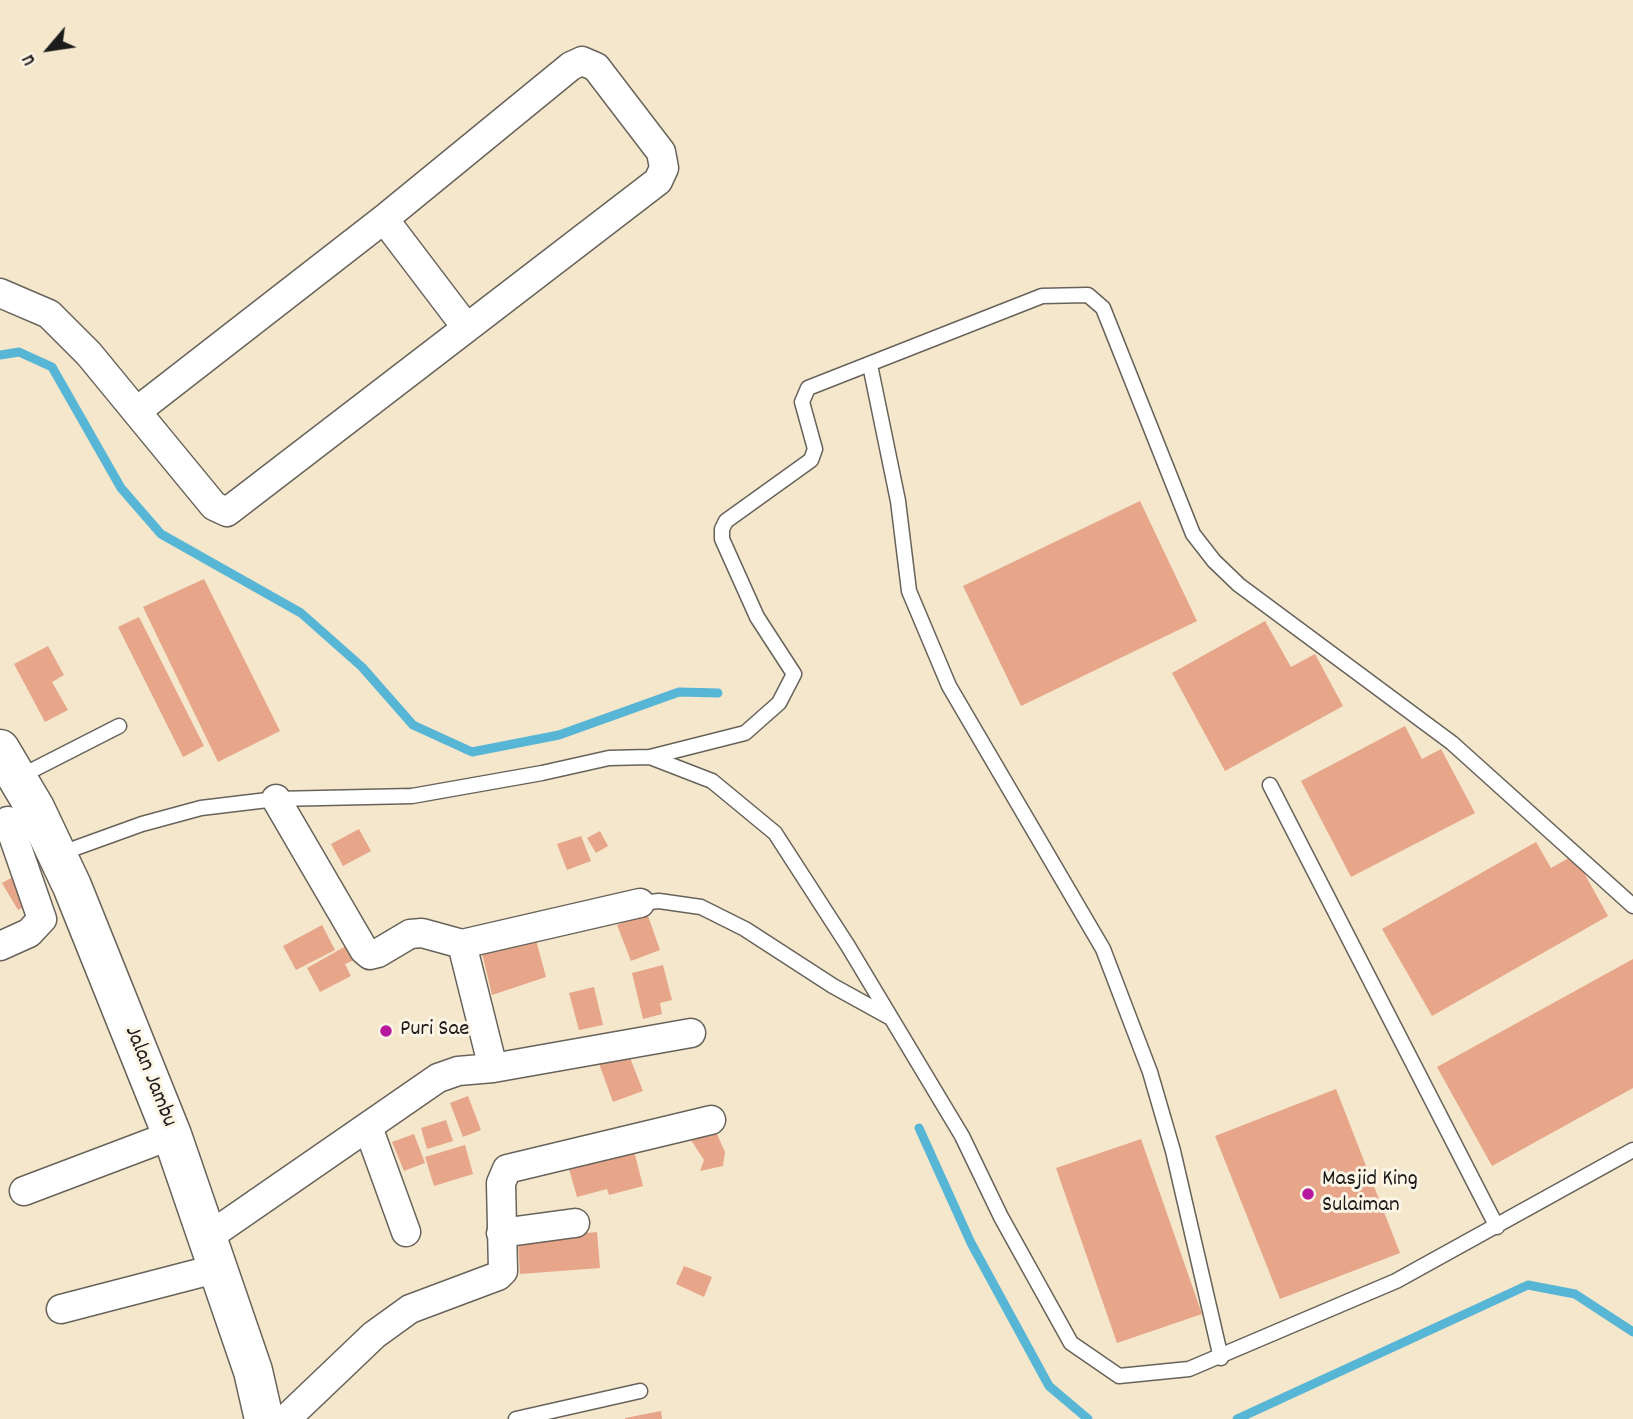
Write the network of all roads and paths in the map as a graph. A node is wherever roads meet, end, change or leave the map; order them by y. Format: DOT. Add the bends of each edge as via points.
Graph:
graph roads {
  1 [pos="384,219"];
  2 [pos="0,293"];
  3 [pos="466,327"];
  4 [pos="870,365"];
  5 [pos="136,411"];
  6 [pos="119,726"];
  7 [pos="650,757"];
  8 [pos="1270,785"];
  9 [pos="12,796"];
  10 [pos="276,799"];
  11 [pos="57,854"];
  12 [pos="640,903"];
  13 [pos="1633,906"];
  14 [pos="463,944"];
  15 [pos="0,946"];
  16 [pos="891,1019"];
  17 [pos="691,1033"];
  18 [pos="493,1068"];
  19 [pos="711,1120"];
  20 [pos="368,1127"];
  21 [pos="172,1135"];
  22 [pos="1633,1150"];
  23 [pos="24,1191"];
  24 [pos="575,1223"];
  25 [pos="1497,1227"];
  26 [pos="406,1232"];
  27 [pos="501,1233"];
  28 [pos="213,1252"];
  29 [pos="61,1309"];
  30 [pos="1221,1357"];
  31 [pos="639,1391"];
  32 [pos="264,1419"];
  33 [pos="286,1419"];
  34 [pos="516,1419"];
  1 -- 3 [label="street"];
  1 -- 3 [label="street" via="582,61 596,67 645,130 661,152 664,168 658,181"];
  1 -- 5 [label="street"];
  2 -- 5 [label="street" via="49,314"];
  3 -- 5 [label="street" via="227,512 214,506"];
  4 -- 7 [label="lane" via="808,388 802,401 815,449 811,460 726,521 722,529 722,539 757,617 794,674 779,704 744,733"];
  4 -- 13 [label="lane" via="1042,296 1088,295 1102,307 1193,534 1214,561 1452,743"];
  4 -- 30 [label="lane" via="898,501 909,591 949,686 1102,948 1154,1085"];
  6 -- 9 [label="lane"];
  7 -- 10 [label="lane" via="609,758 412,796"];
  7 -- 16 [label="lane" via="712,781 775,833"];
  8 -- 25 [label="lane"];
  9 -- 11 [label="street, Jalan Jambu"];
  9 -- 15 [label="street" via="42,919 29,933"];
  10 -- 11 [label="lane" via="201,808"];
  10 -- 14 [label="street" via="370,955 410,934"];
  11 -- 21 [label="street, Jalan Jambu"];
  12 -- 14 [label="street"];
  12 -- 16 [label="lane" via="701,907"];
  14 -- 18 [label="street"];
  16 -- 30 [label="lane" via="962,1136 1071,1343 1119,1377 1189,1369"];
  17 -- 18 [label="street"];
  18 -- 20 [label="street" via="438,1078"];
  19 -- 27 [label="street" via="507,1169 501,1183"];
  20 -- 26 [label="street"];
  20 -- 28 [label="street"];
  21 -- 23 [label="street"];
  21 -- 28 [label="street, Jalan Jambu"];
  22 -- 25 [label="lane"];
  24 -- 27 [label="street"];
  25 -- 30 [label="lane" via="1396,1281"];
  27 -- 33 [label="street" via="503,1271 498,1276 410,1309 374,1335"];
  28 -- 29 [label="street"];
  28 -- 32 [label="street, Jalan Jambu"];
  31 -- 34 [label="lane"];
}
